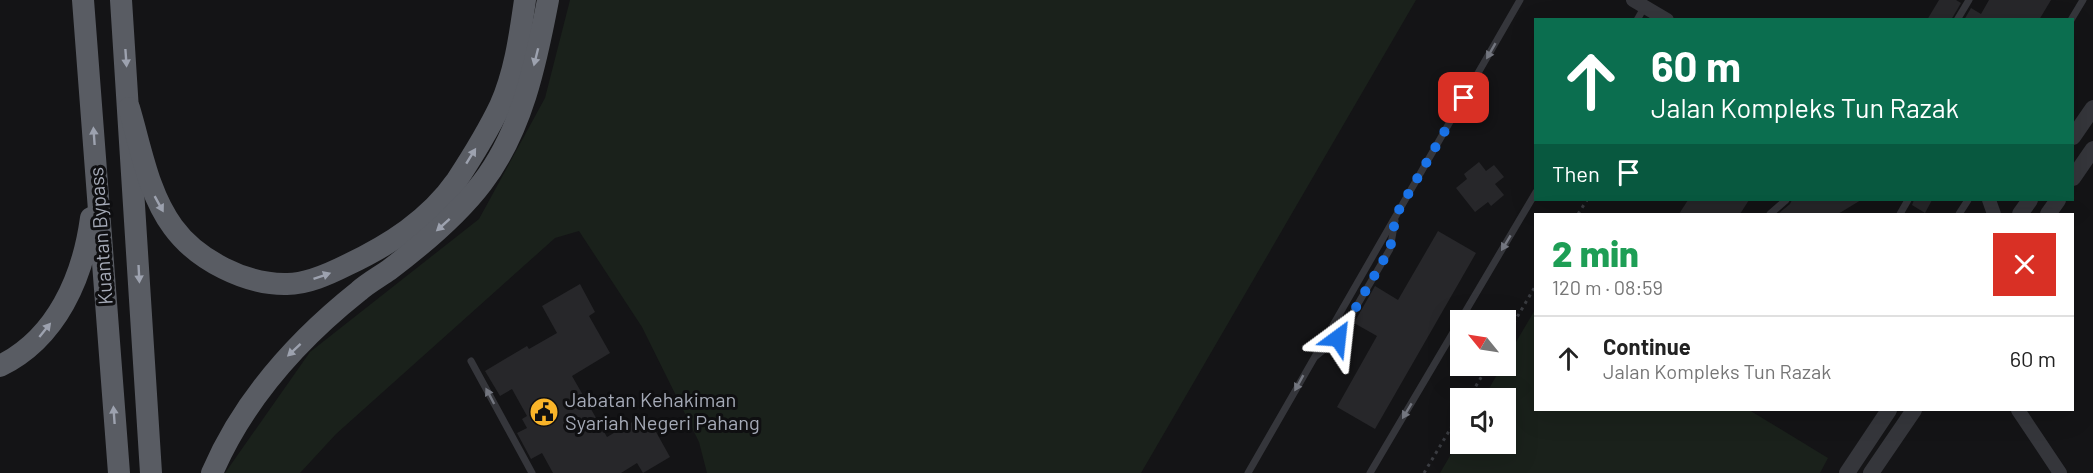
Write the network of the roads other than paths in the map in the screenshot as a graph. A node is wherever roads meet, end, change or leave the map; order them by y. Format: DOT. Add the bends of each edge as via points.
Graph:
graph roads {
  1 [pos="83,0"];
  2 [pos="122,0"];
  3 [pos="525,0"];
  4 [pos="548,0"];
  5 [pos="1520,0"];
  6 [pos="1969,0"];
  7 [pos="2083,0"];
  8 [pos="1639,3"];
  9 [pos="1637,18"];
  10 [pos="1664,18"];
  11 [pos="1958,18"];
  12 [pos="2072,18"];
  13 [pos="129,108"];
  14 [pos="2093,108"];
  15 [pos="2074,136"];
  16 [pos="2093,149"];
  17 [pos="2074,177"];
  18 [pos="98,192"];
  19 [pos="1534,195"];
  20 [pos="1785,201"];
  21 [pos="1771,213"];
  22 [pos="1396,215"];
  23 [pos="1312,360"];
  24 [pos="471,361"];
  25 [pos="0,366"];
  26 [pos="1888,411"];
  27 [pos="1913,411"];
  28 [pos="2019,411"];
  29 [pos="1862,450"];
  30 [pos="1875,466"];
  31 [pos="119,473"];
  32 [pos="151,473"];
  33 [pos="212,473"];
  34 [pos="532,473"];
  35 [pos="1248,473"];
  36 [pos="1370,473"];
  37 [pos="1847,473"];
  38 [pos="2060,473"];
  18 -- 1 [label="highway, Kuantan Bypass, one-way"];
  2 -- 13 [label="highway, Kuantan Bypass, one-way"];
  13 -- 3 [label="highway, one-way" via="155,196 173,228 195,250 221,267 252,279 286,284 306,281 396,239 437,204 456,181 500,105 517,50"];
  4 -- 33 [label="highway, one-way" via="526,94 506,143 483,182 422,243 360,290 286,357 242,414"];
  5 -- 22 [label="lane, one-way"];
  6 -- 11 [label="lane"];
  7 -- 12 [label="lane"];
  8 -- 9 [label="lane"];
  8 -- 10 [label="street"];
  13 -- 32 [label="highway, Kuantan Bypass, one-way"];
  14 -- 15 [label="street"];
  16 -- 17 [label="street"];
  25 -- 18 [label="highway, one-way" via="34,344 72,290 88,243"];
  31 -- 18 [label="highway, Kuantan Bypass, one-way"];
  19 -- 36 [label="lane, one-way"];
  20 -- 21 [label="lane"];
  22 -- 23 [label="lane"];
  22 -- 23 [label="lane" via="1390,249 1338,338"];
  23 -- 35 [label="lane, one-way"];
  34 -- 24 [label="lane, one-way"];
  26 -- 29 [label="street"];
  27 -- 30 [label="street"];
  28 -- 38 [label="street"];
  29 -- 30 [label="street"];
  29 -- 37 [label="street"];
}
